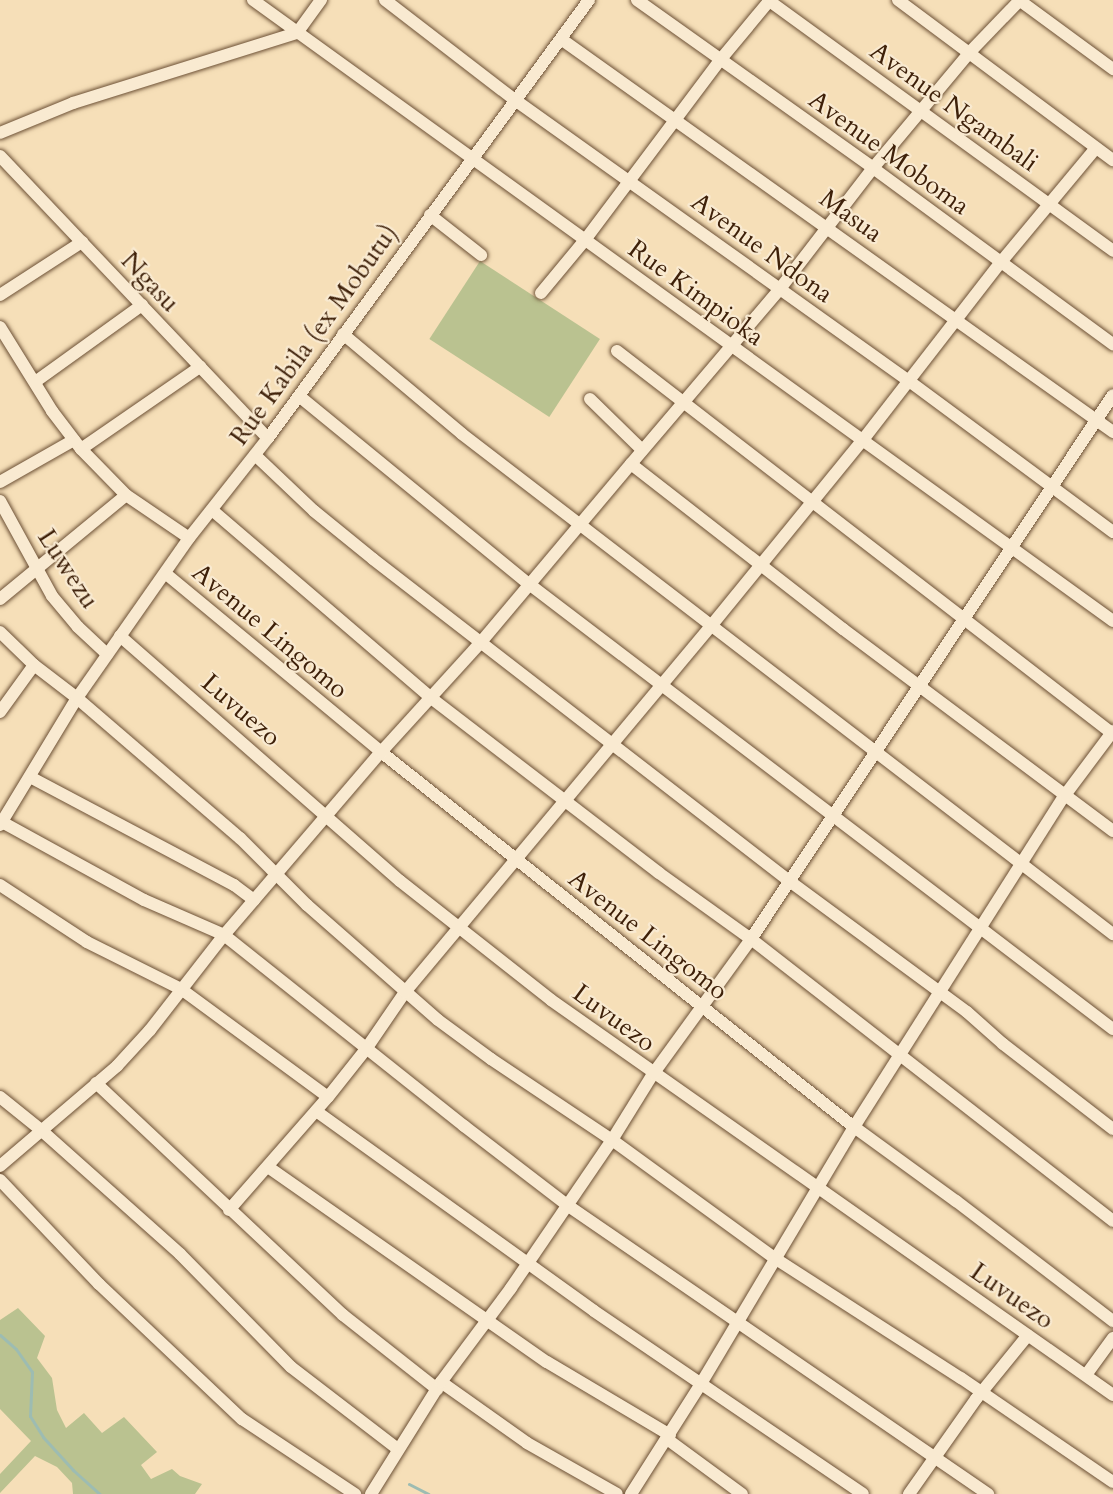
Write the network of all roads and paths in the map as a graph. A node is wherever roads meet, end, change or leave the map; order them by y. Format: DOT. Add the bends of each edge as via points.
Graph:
graph roads {
  1 [pos="253,0"];
  2 [pos="321,0"];
  3 [pos="385,0"];
  4 [pos="589,0"];
  5 [pos="637,0"];
  6 [pos="769,0"];
  7 [pos="898,0"];
  8 [pos="1020,0"];
  9 [pos="297,33"];
  10 [pos="561,39"];
  11 [pos="970,52"];
  12 [pos="721,59"];
  13 [pos="1113,69"];
  14 [pos="515,100"];
  15 [pos="922,110"];
  16 [pos="676,119"];
  17 [pos="0,133"];
  18 [pos="1096,148"];
  19 [pos="0,156"];
  20 [pos="473,157"];
  21 [pos="1113,160"];
  22 [pos="873,168"];
  23 [pos="630,180"];
  24 [pos="1048,204"];
  25 [pos="430,215"];
  26 [pos="830,228"];
  27 [pos="585,240"];
  28 [pos="82,242"];
  29 [pos="1113,251"];
  30 [pos="481,255"];
  31 [pos="1000,262"];
  32 [pos="779,290"];
  33 [pos="541,292"];
  34 [pos="0,295"];
  35 [pos="142,305"];
  36 [pos="956,321"];
  37 [pos="0,327"];
  38 [pos="343,334"];
  39 [pos="1113,344"];
  40 [pos="732,346"];
  41 [pos="617,351"];
  42 [pos="200,367"];
  43 [pos="909,381"];
  44 [pos="35,382"];
  45 [pos="1113,395"];
  46 [pos="299,396"];
  47 [pos="590,399"];
  48 [pos="683,404"];
  49 [pos="1096,419"];
  50 [pos="1113,432"];
  51 [pos="268,438"];
  52 [pos="862,441"];
  53 [pos="77,445"];
  54 [pos="642,450"];
  55 [pos="255,455"];
  56 [pos="631,464"];
  57 [pos="0,482"];
  58 [pos="1051,486"];
  59 [pos="126,495"];
  60 [pos="0,501"];
  61 [pos="813,501"];
  62 [pos="212,510"];
  63 [pos="580,522"];
  64 [pos="1113,532"];
  65 [pos="189,538"];
  66 [pos="1012,549"];
  67 [pos="761,564"];
  68 [pos="36,569"];
  69 [pos="165,573"];
  70 [pos="529,584"];
  71 [pos="0,599"];
  72 [pos="962,620"];
  73 [pos="1113,621"];
  74 [pos="711,626"];
  75 [pos="120,636"];
  76 [pos="2,639"];
  77 [pos="481,642"];
  78 [pos="107,654"];
  79 [pos="34,665"];
  80 [pos="920,685"];
  81 [pos="660,686"];
  82 [pos="77,698"];
  83 [pos="431,698"];
  84 [pos="0,712"];
  85 [pos="1113,733"];
  86 [pos="613,745"];
  87 [pos="876,750"];
  88 [pos="381,752"];
  89 [pos="30,777"];
  90 [pos="1065,795"];
  91 [pos="565,802"];
  92 [pos="327,815"];
  93 [pos="831,816"];
  94 [pos="1,824"];
  95 [pos="1113,831"];
  96 [pos="516,860"];
  97 [pos="1022,863"];
  98 [pos="277,875"];
  99 [pos="788,880"];
  100 [pos="0,885"];
  101 [pos="254,900"];
  102 [pos="982,927"];
  103 [pos="460,928"];
  104 [pos="1113,934"];
  105 [pos="224,935"];
  106 [pos="751,939"];
  107 [pos="181,990"];
  108 [pos="405,992"];
  109 [pos="939,993"];
  110 [pos="702,1006"];
  111 [pos="1113,1029"];
  112 [pos="366,1049"];
  113 [pos="900,1055"];
  114 [pos="653,1074"];
  115 [pos="96,1083"];
  116 [pos="0,1097"];
  117 [pos="327,1097"];
  118 [pos="316,1111"];
  119 [pos="854,1127"];
  120 [pos="1113,1129"];
  121 [pos="41,1130"];
  122 [pos="612,1140"];
  123 [pos="0,1166"];
  124 [pos="268,1167"];
  125 [pos="0,1180"];
  126 [pos="817,1189"];
  127 [pos="567,1204"];
  128 [pos="229,1210"];
  129 [pos="1113,1221"];
  130 [pos="776,1259"];
  131 [pos="529,1262"];
  132 [pos="488,1320"];
  133 [pos="738,1321"];
  134 [pos="1113,1321"];
  135 [pos="1028,1335"];
  136 [pos="1113,1338"];
  137 [pos="1086,1376"];
  138 [pos="702,1382"];
  139 [pos="439,1385"];
  140 [pos="982,1392"];
  141 [pos="1113,1395"];
  142 [pos="669,1437"];
  143 [pos="398,1449"];
  144 [pos="936,1458"];
  145 [pos="1113,1482"];
  146 [pos="355,1494"];
  147 [pos="371,1494"];
  148 [pos="617,1494"];
  149 [pos="631,1494"];
  150 [pos="742,1494"];
  151 [pos="862,1494"];
  152 [pos="909,1494"];
  153 [pos="988,1494"];
  1 -- 9 [label="street, Rue Kimpioka"];
  2 -- 9 [label="street"];
  3 -- 14 [label="street, Avenue Ndona"];
  4 -- 10 [label="street, Rue Kabila (ex Mobutu)"];
  5 -- 12 [label="street, Avenue Moboma"];
  6 -- 12 [label="street"];
  6 -- 15 [label="street, Avenue Ngambali"];
  7 -- 11 [label="street"];
  8 -- 11 [label="street"];
  8 -- 13 [label="street"];
  9 -- 17 [label="street" via="73,102"];
  9 -- 20 [label="street, Rue Kimpioka"];
  10 -- 14 [label="street, Rue Kabila (ex Mobutu)"];
  10 -- 16 [label="street, Masua"];
  11 -- 15 [label="street"];
  11 -- 18 [label="street"];
  12 -- 16 [label="street"];
  12 -- 22 [label="street, Avenue Moboma"];
  14 -- 20 [label="street, Rue Kabila (ex Mobutu)"];
  14 -- 23 [label="street, Avenue Ndona"];
  15 -- 22 [label="street"];
  15 -- 24 [label="street, Avenue Ngambali"];
  16 -- 23 [label="street"];
  16 -- 26 [label="street, Masua"];
  18 -- 21 [label="street"];
  18 -- 24 [label="street"];
  19 -- 28 [label="street, Ngasu"];
  20 -- 25 [label="street, Rue Kabila (ex Mobutu)"];
  20 -- 27 [label="street, Rue Kimpioka"];
  22 -- 26 [label="street"];
  22 -- 31 [label="street, Avenue Moboma"];
  23 -- 27 [label="street"];
  23 -- 32 [label="street, Avenue Ndona"];
  24 -- 29 [label="street, Avenue Ngambali"];
  24 -- 31 [label="street"];
  25 -- 30 [label="street"];
  25 -- 38 [label="street, Rue Kabila (ex Mobutu)"];
  26 -- 32 [label="street"];
  26 -- 36 [label="street, Masua"];
  27 -- 33 [label="street"];
  27 -- 40 [label="street, Rue Kimpioka"];
  28 -- 34 [label="street"];
  28 -- 35 [label="street, Ngasu"];
  31 -- 36 [label="street"];
  31 -- 39 [label="street, Avenue Moboma"];
  32 -- 40 [label="street"];
  32 -- 43 [label="street, Avenue Ndona"];
  35 -- 42 [label="street, Ngasu"];
  35 -- 44 [label="street"];
  36 -- 43 [label="street"];
  36 -- 49 [label="street, Masua"];
  37 -- 44 [label="street"];
  38 -- 46 [label="street, Rue Kabila (ex Mobutu)"];
  38 -- 63 [label="street" via="462,434"];
  40 -- 48 [label="street"];
  40 -- 52 [label="street, Rue Kimpioka"];
  41 -- 48 [label="street"];
  42 -- 51 [label="street, Ngasu"];
  42 -- 53 [label="street"];
  43 -- 52 [label="street"];
  43 -- 58 [label="street, Avenue Ndona"];
  44 -- 53 [label="street"];
  45 -- 49 [label="street"];
  46 -- 51 [label="street, Rue Kabila (ex Mobutu)"];
  46 -- 70 [label="street"];
  47 -- 54 [label="street"];
  48 -- 54 [label="street"];
  48 -- 61 [label="street"];
  49 -- 50 [label="street, Masua"];
  49 -- 58 [label="street"];
  51 -- 55 [label="street, Rue Kabila (ex Mobutu)"];
  52 -- 61 [label="street"];
  52 -- 66 [label="street, Rue Kimpioka"];
  53 -- 57 [label="street"];
  53 -- 59 [label="street"];
  54 -- 56 [label="street"];
  55 -- 62 [label="street, Rue Kabila (ex Mobutu)"];
  55 -- 77 [label="street" via="339,531"];
  56 -- 63 [label="street"];
  56 -- 67 [label="street"];
  58 -- 64 [label="street, Avenue Ndona"];
  58 -- 66 [label="street"];
  59 -- 65 [label="street"];
  59 -- 68 [label="street"];
  60 -- 68 [label="street, Luwezu"];
  61 -- 67 [label="street"];
  61 -- 72 [label="street"];
  62 -- 65 [label="street, Rue Kabila (ex Mobutu)"];
  62 -- 83 [label="street"];
  63 -- 70 [label="street"];
  63 -- 74 [label="street"];
  65 -- 69 [label="street, Rue Kabila (ex Mobutu)"];
  66 -- 72 [label="street"];
  66 -- 73 [label="street, Rue Kimpioka"];
  67 -- 74 [label="street"];
  67 -- 80 [label="street"];
  68 -- 71 [label="street"];
  68 -- 78 [label="street, Luwezu" via="64,611"];
  69 -- 75 [label="street, Rue Kabila (ex Mobutu)"];
  69 -- 88 [label="street, Avenue Lingomo"];
  70 -- 77 [label="street"];
  70 -- 81 [label="street"];
  72 -- 80 [label="street"];
  72 -- 85 [label="street"];
  74 -- 81 [label="street"];
  74 -- 87 [label="street"];
  75 -- 78 [label="street, Rue Kabila (ex Mobutu)"];
  75 -- 92 [label="street, Luvuezo"];
  76 -- 79 [label="street"];
  77 -- 83 [label="street"];
  77 -- 86 [label="street"];
  78 -- 82 [label="street, Rue Kabila (ex Mobutu)"];
  79 -- 82 [label="street"];
  79 -- 84 [label="street"];
  80 -- 87 [label="street"];
  80 -- 90 [label="street"];
  81 -- 86 [label="street"];
  81 -- 93 [label="street"];
  82 -- 89 [label="street, Rue Kabila (ex Mobutu)"];
  82 -- 98 [label="street" via="240,838"];
  83 -- 88 [label="street"];
  83 -- 91 [label="street"];
  85 -- 90 [label="street"];
  86 -- 91 [label="street"];
  86 -- 99 [label="street"];
  87 -- 93 [label="street"];
  87 -- 97 [label="street"];
  88 -- 92 [label="street"];
  88 -- 96 [label="street, Avenue Lingomo"];
  89 -- 94 [label="street, Rue Kabila (ex Mobutu)"];
  89 -- 101 [label="street" via="234,885"];
  90 -- 95 [label="street"];
  90 -- 97 [label="street"];
  91 -- 96 [label="street"];
  91 -- 106 [label="street"];
  92 -- 98 [label="street"];
  92 -- 103 [label="street, Luvuezo" via="400,881"];
  93 -- 99 [label="street"];
  93 -- 102 [label="street"];
  94 -- 105 [label="street" via="134,895"];
  96 -- 103 [label="street"];
  96 -- 110 [label="street, Avenue Lingomo"];
  97 -- 102 [label="street"];
  97 -- 104 [label="street"];
  98 -- 101 [label="street"];
  98 -- 108 [label="street"];
  99 -- 106 [label="street"];
  99 -- 109 [label="street"];
  100 -- 107 [label="street" via="87,942"];
  101 -- 105 [label="street"];
  102 -- 109 [label="street"];
  102 -- 111 [label="street"];
  103 -- 108 [label="street"];
  103 -- 114 [label="street, Luvuezo"];
  105 -- 107 [label="street"];
  105 -- 112 [label="street"];
  106 -- 110 [label="street"];
  106 -- 113 [label="street"];
  107 -- 115 [label="street" via="142,1039"];
  107 -- 117 [label="street"];
  108 -- 112 [label="street"];
  108 -- 122 [label="street" via="491,1059"];
  109 -- 113 [label="street"];
  109 -- 120 [label="street"];
  110 -- 114 [label="street"];
  110 -- 119 [label="street, Avenue Lingomo"];
  112 -- 117 [label="street"];
  112 -- 127 [label="street"];
  113 -- 119 [label="street"];
  113 -- 129 [label="street"];
  114 -- 122 [label="street"];
  114 -- 126 [label="street, Luvuezo"];
  115 -- 121 [label="street"];
  115 -- 128 [label="street"];
  116 -- 121 [label="street"];
  117 -- 118 [label="street"];
  118 -- 124 [label="street"];
  118 -- 131 [label="street"];
  119 -- 126 [label="street"];
  119 -- 134 [label="street, Avenue Lingomo"];
  121 -- 123 [label="street"];
  121 -- 143 [label="street" via="180,1254 291,1367"];
  122 -- 127 [label="street"];
  122 -- 130 [label="street"];
  124 -- 128 [label="street"];
  124 -- 132 [label="street"];
  125 -- 146 [label="street" via="99,1284 242,1419"];
  126 -- 130 [label="street"];
  126 -- 135 [label="street, Luvuezo"];
  127 -- 131 [label="street"];
  127 -- 133 [label="street"];
  128 -- 139 [label="street" via="343,1315"];
  130 -- 133 [label="street"];
  130 -- 140 [label="street"];
  131 -- 132 [label="street"];
  131 -- 138 [label="street" via="594,1311"];
  132 -- 139 [label="street"];
  132 -- 142 [label="street" via="547,1362"];
  133 -- 138 [label="street"];
  133 -- 144 [label="street"];
  135 -- 137 [label="street, Luvuezo"];
  135 -- 140 [label="street"];
  136 -- 137 [label="street"];
  137 -- 141 [label="street, Luvuezo"];
  138 -- 142 [label="street"];
  138 -- 151 [label="street"];
  139 -- 143 [label="street"];
  139 -- 148 [label="street" via="527,1443"];
  140 -- 144 [label="street"];
  140 -- 145 [label="street"];
  142 -- 149 [label="street"];
  142 -- 150 [label="street"];
  143 -- 147 [label="street"];
  144 -- 152 [label="street"];
  144 -- 153 [label="street"];
}
